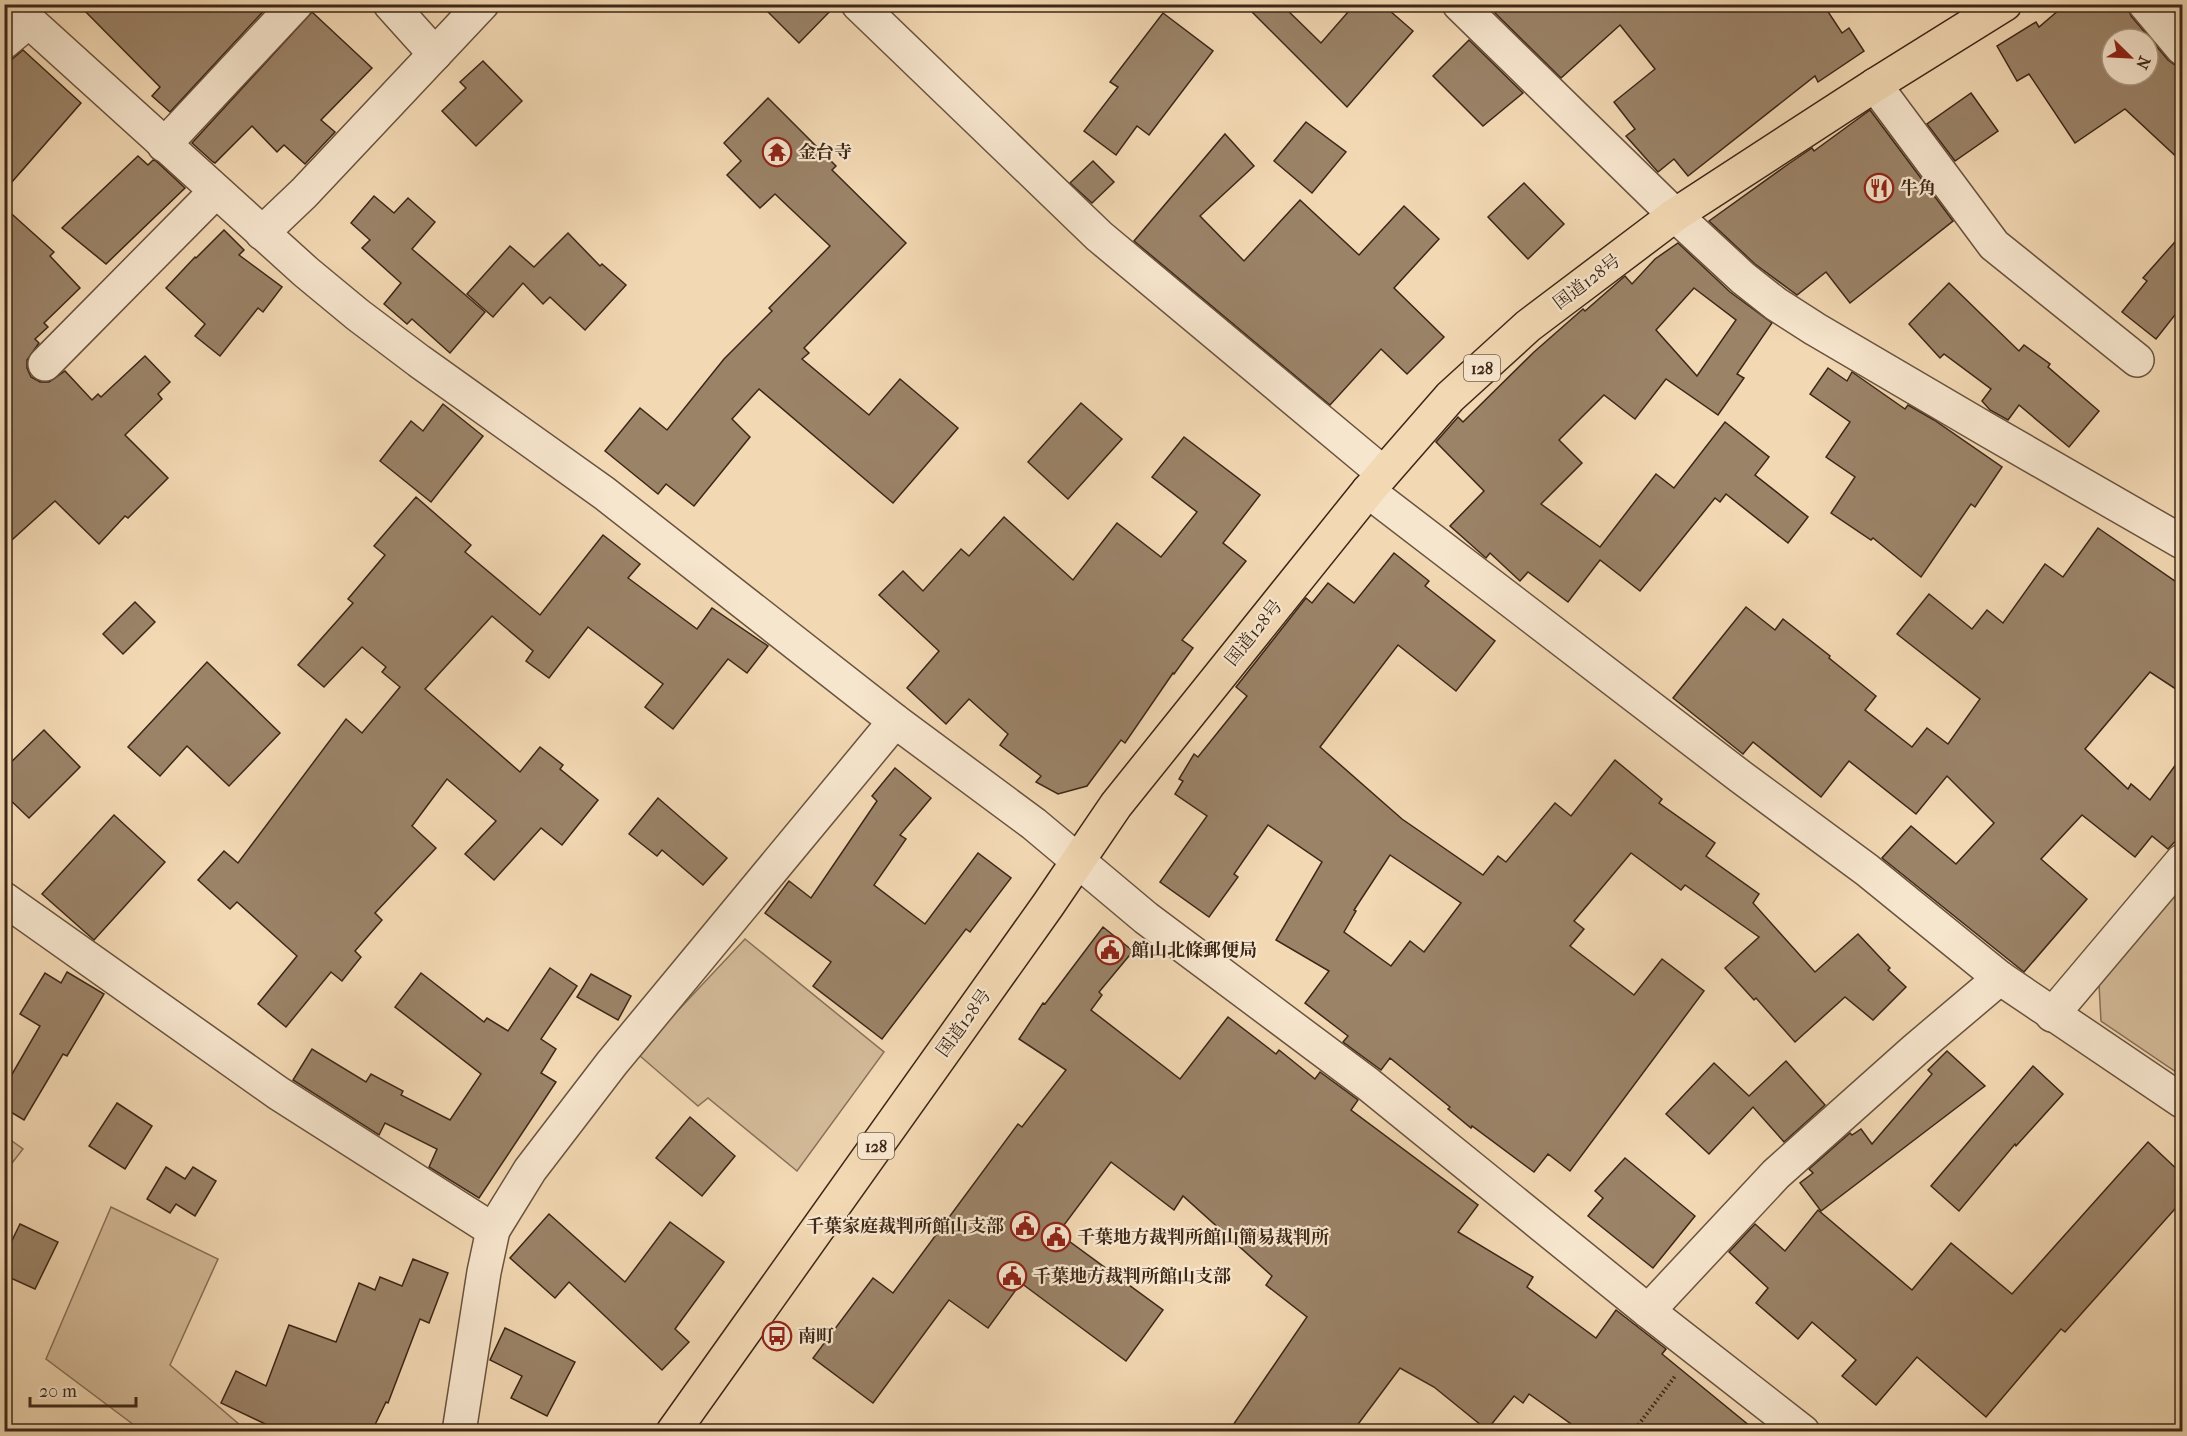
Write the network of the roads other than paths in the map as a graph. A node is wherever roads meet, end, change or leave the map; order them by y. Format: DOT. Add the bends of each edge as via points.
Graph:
graph roads {
  1 [pos="296,4"];
  2 [pos="390,4"];
  3 [pos="482,4"];
  4 [pos="858,4"];
  5 [pos="1459,4"];
  6 [pos="2005,4"];
  7 [pos="2145,4"];
  8 [pos="14,23"];
  9 [pos="2182,48"];
  10 [pos="435,54"];
  11 [pos="1875,85"];
  12 [pos="164,145"];
  13 [pos="216,191"];
  14 [pos="1675,215"];
  15 [pos="262,233"];
  16 [pos="2137,360"];
  17 [pos="45,364"];
  18 [pos="1375,482"];
  19 [pos="2182,542"];
  20 [pos="895,721"];
  21 [pos="1078,861"];
  22 [pos="2182,861"];
  23 [pos="4,899"];
  24 [pos="2000,978"];
  25 [pos="2052,1016"];
  26 [pos="2182,1101"];
  27 [pos="493,1230"];
  28 [pos="1648,1311"];
  29 [pos="459,1431"];
  30 [pos="673,1431"];
  31 [pos="1803,1431"];
  1 -- 12 [label="street"];
  2 -- 10 [label="street"];
  3 -- 10 [label="street"];
  4 -- 18 [label="street" via="1099,236"];
  5 -- 14 [label="street"];
  6 -- 11 [label="highway, 国道128号 / 128"];
  7 -- 9 [label="street"];
  8 -- 12 [label="street"];
  10 -- 15 [label="street" via="304,194"];
  11 -- 14 [label="highway, 国道128号 / 128"];
  11 -- 16 [label="street" via="1995,245"];
  12 -- 13 [label="street"];
  13 -- 15 [label="street"];
  13 -- 17 [label="street"];
  14 -- 18 [label="highway, 国道128号 / 128" via="1520,334 1450,397"];
  14 -- 19 [label="street" via="1776,304"];
  15 -- 20 [label="street" via="401,348 604,493"];
  18 -- 21 [label="highway, 国道128号 / 128" via="1116,805"];
  18 -- 24 [label="street" via="1467,566 1867,870"];
  20 -- 21 [label="street"];
  20 -- 27 [label="street" via="612,1062 530,1170"];
  21 -- 28 [label="street" via="1146,918 1368,1084"];
  21 -- 30 [label="highway, 国道128号 / 128"];
  22 -- 25 [label="street"];
  23 -- 27 [label="street" via="278,1093"];
  24 -- 25 [label="street"];
  24 -- 28 [label="street" via="1776,1174"];
  25 -- 26 [label="street"];
  27 -- 29 [label="street"];
  28 -- 31 [label="street"];
}
